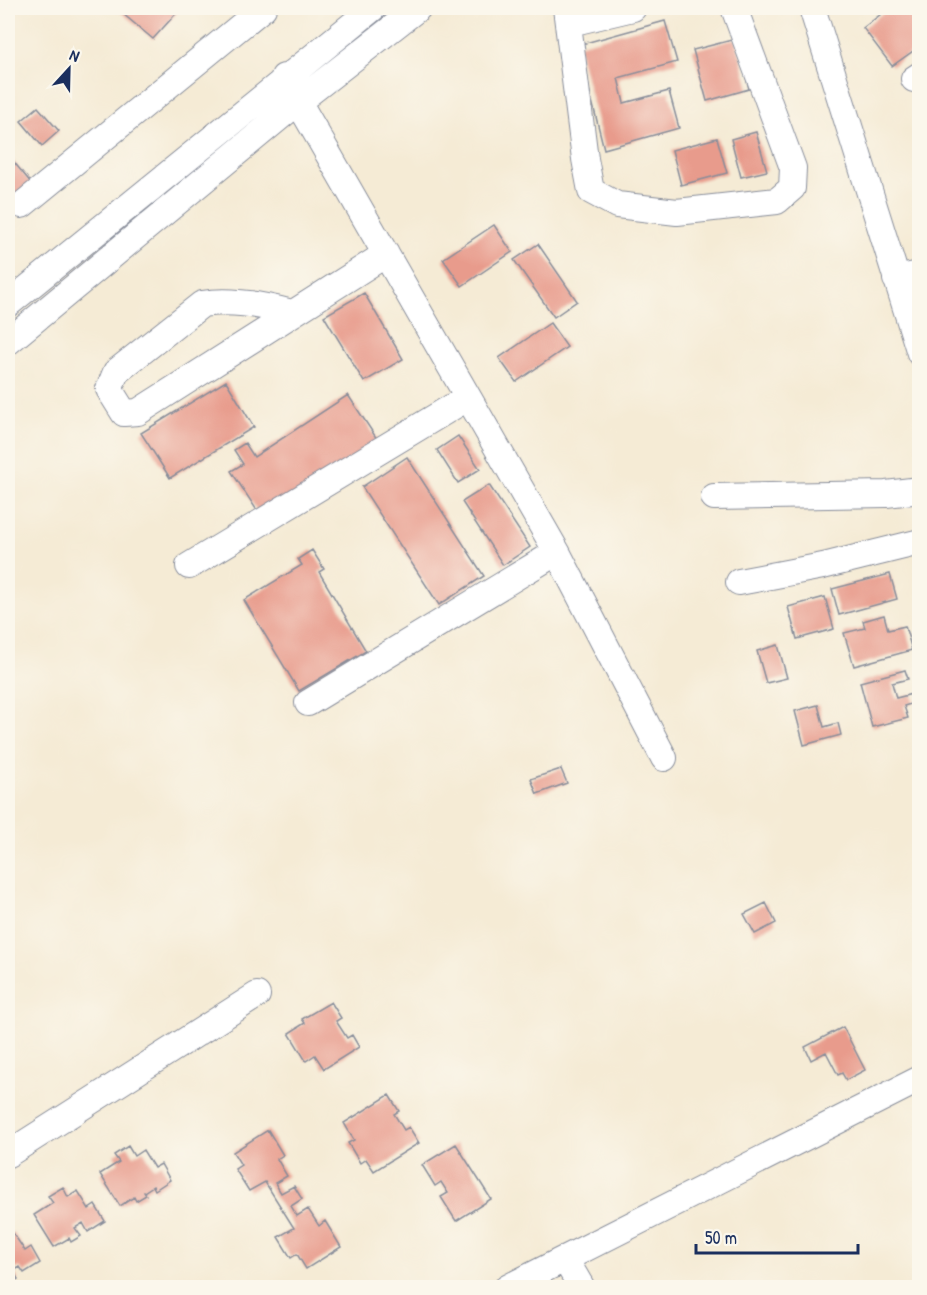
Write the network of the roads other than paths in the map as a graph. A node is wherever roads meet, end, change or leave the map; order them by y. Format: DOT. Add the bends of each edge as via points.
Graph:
graph roads {
  1 [pos="263,8"];
  2 [pos="373,8"];
  3 [pos="418,8"];
  4 [pos="633,8"];
  5 [pos="734,8"];
  6 [pos="812,8"];
  7 [pos="568,15"];
  8 [pos="284,77"];
  9 [pos="299,101"];
  10 [pos="22,205"];
  11 [pos="386,254"];
  12 [pos="908,276"];
  13 [pos="8,304"];
  14 [pos="292,313"];
  15 [pos="8,342"];
  16 [pos="920,353"];
  17 [pos="466,398"];
  18 [pos="920,490"];
  19 [pos="714,496"];
  20 [pos="920,542"];
  21 [pos="557,552"];
  22 [pos="189,566"];
  23 [pos="739,582"];
  24 [pos="308,703"];
  25 [pos="664,758"];
  26 [pos="257,996"];
  27 [pos="920,1079"];
  28 [pos="8,1154"];
  29 [pos="565,1258"];
  30 [pos="507,1287"];
  31 [pos="582,1287"];
  1 -- 10 [label="street"];
  2 -- 8 [label="street"];
  3 -- 9 [label="street"];
  4 -- 7 [label="street"];
  5 -- 7 [label="street" via="793,168 792,188 777,201 677,212 617,205 591,191"];
  6 -- 12 [label="street"];
  8 -- 9 [label="street"];
  8 -- 13 [label="street"];
  9 -- 11 [label="street"];
  9 -- 15 [label="street"];
  11 -- 14 [label="street"];
  11 -- 17 [label="street"];
  12 -- 16 [label="street"];
  14 -- 14 [label="street" via="138,412 124,413 109,389 116,372 202,304 220,301"];
  17 -- 21 [label="street"];
  17 -- 22 [label="street"];
  18 -- 19 [label="street" via="886,494"];
  20 -- 23 [label="street"];
  21 -- 24 [label="street"];
  21 -- 25 [label="street"];
  26 -- 28 [label="street"];
  27 -- 29 [label="street"];
  29 -- 30 [label="street"];
  29 -- 31 [label="street"];
}
